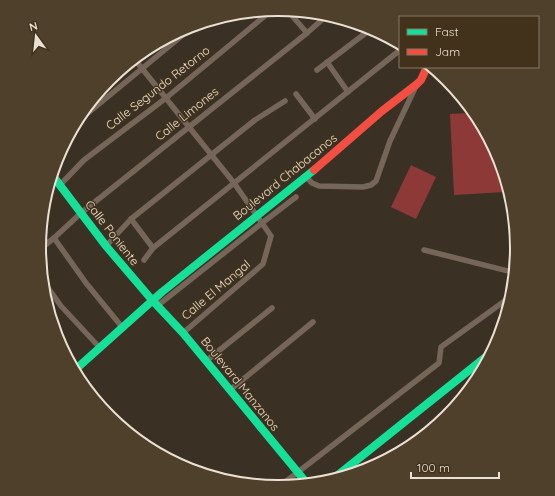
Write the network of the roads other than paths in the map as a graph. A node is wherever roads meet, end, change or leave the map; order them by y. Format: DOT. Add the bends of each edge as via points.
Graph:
graph roads {
  1 [pos="265,16"];
  2 [pos="292,16"];
  3 [pos="322,20"];
  4 [pos="307,33"];
  5 [pos="365,34"];
  6 [pos="178,39"];
  7 [pos="399,51"];
  8 [pos="327,62"];
  9 [pos="138,63"];
  10 [pos="142,68"];
  11 [pos="317,70"];
  12 [pos="426,70"];
  13 [pos="417,84"];
  14 [pos="348,92"];
  15 [pos="296,94"];
  16 [pos="166,98"];
  17 [pos="285,101"];
  18 [pos="89,113"];
  19 [pos="315,119"];
  20 [pos="189,127"];
  21 [pos="212,155"];
  22 [pos="306,177"];
  23 [pos="56,180"];
  24 [pos="234,183"];
  25 [pos="60,185"];
  26 [pos="296,197"];
  27 [pos="81,213"];
  28 [pos="131,219"];
  29 [pos="259,219"];
  30 [pos="54,238"];
  31 [pos="46,244"];
  32 [pos="106,246"];
  33 [pos="153,248"];
  34 [pos="424,250"];
  35 [pos="144,260"];
  36 [pos="508,271"];
  37 [pos="49,289"];
  38 [pos="503,302"];
  39 [pos="155,303"];
  40 [pos="272,308"];
  41 [pos="313,322"];
  42 [pos="122,327"];
  43 [pos="183,332"];
  44 [pos="100,348"];
  45 [pos="206,360"];
  46 [pos="479,362"];
  47 [pos="79,367"];
  48 [pos="230,390"];
  49 [pos="344,470"];
  50 [pos="298,473"];
  51 [pos="302,479"];
  52 [pos="288,480"];
  1 -- 16 [label="street, Calle Segundo Retorno"];
  2 -- 4 [label="street"];
  3 -- 4 [label="street, Calle Limones"];
  4 -- 20 [label="street, Calle Limones"];
  5 -- 8 [label="street"];
  6 -- 10 [label="street"];
  7 -- 14 [label="street"];
  8 -- 11 [label="street"];
  8 -- 14 [label="street"];
  9 -- 10 [label="street"];
  10 -- 16 [label="street"];
  10 -- 18 [label="street"];
  12 -- 13 [label="street, Boulevard Chabacanos"];
  13 -- 22 [label="street, Boulevard Chabacanos"];
  13 -- 22 [label="street" via="390,142 376,181 371,186 319,186"];
  14 -- 19 [label="street"];
  15 -- 19 [label="street"];
  16 -- 20 [label="street"];
  16 -- 25 [label="street, Calle Segundo Retorno" via="84,160"];
  17 -- 21 [label="street" via="255,120"];
  19 -- 24 [label="street"];
  20 -- 21 [label="street"];
  20 -- 27 [label="street, Calle Limones"];
  21 -- 24 [label="street"];
  21 -- 28 [label="street"];
  22 -- 29 [label="street, Boulevard Chabacanos"];
  23 -- 25 [label="street, Calle Poniente"];
  24 -- 29 [label="street"];
  24 -- 33 [label="street"];
  25 -- 27 [label="street, Calle Poniente"];
  26 -- 29 [label="street, Boulevard Chabacanos"];
  27 -- 30 [label="street, Calle Limones"];
  27 -- 32 [label="street, Calle Poniente"];
  28 -- 32 [label="street"];
  28 -- 33 [label="street"];
  29 -- 39 [label="street, Boulevard Chabacanos"];
  29 -- 43 [label="street, Calle El Mangal" via="270,236 264,264"];
  30 -- 31 [label="street, Calle Limones"];
  30 -- 42 [label="street"];
  32 -- 39 [label="street, Calle Poniente"];
  33 -- 35 [label="street"];
  34 -- 36 [label="street"];
  37 -- 44 [label="street" via="61,306"];
  38 -- 50 [label="street" via="441,348 439,363"];
  39 -- 42 [label="street, Boulevard Chabacanos"];
  39 -- 43 [label="street, Boulevard Manzanos"];
  40 -- 45 [label="street"];
  41 -- 48 [label="street"];
  42 -- 44 [label="street, Boulevard Chabacanos"];
  43 -- 45 [label="street, Boulevard Manzanos"];
  44 -- 47 [label="street, Boulevard Chabacanos"];
  45 -- 48 [label="street, Boulevard Manzanos"];
  46 -- 49 [label="street"];
  48 -- 50 [label="street, Boulevard Manzanos"];
  50 -- 51 [label="street, Boulevard Manzanos"];
  50 -- 52 [label="street"];
}
